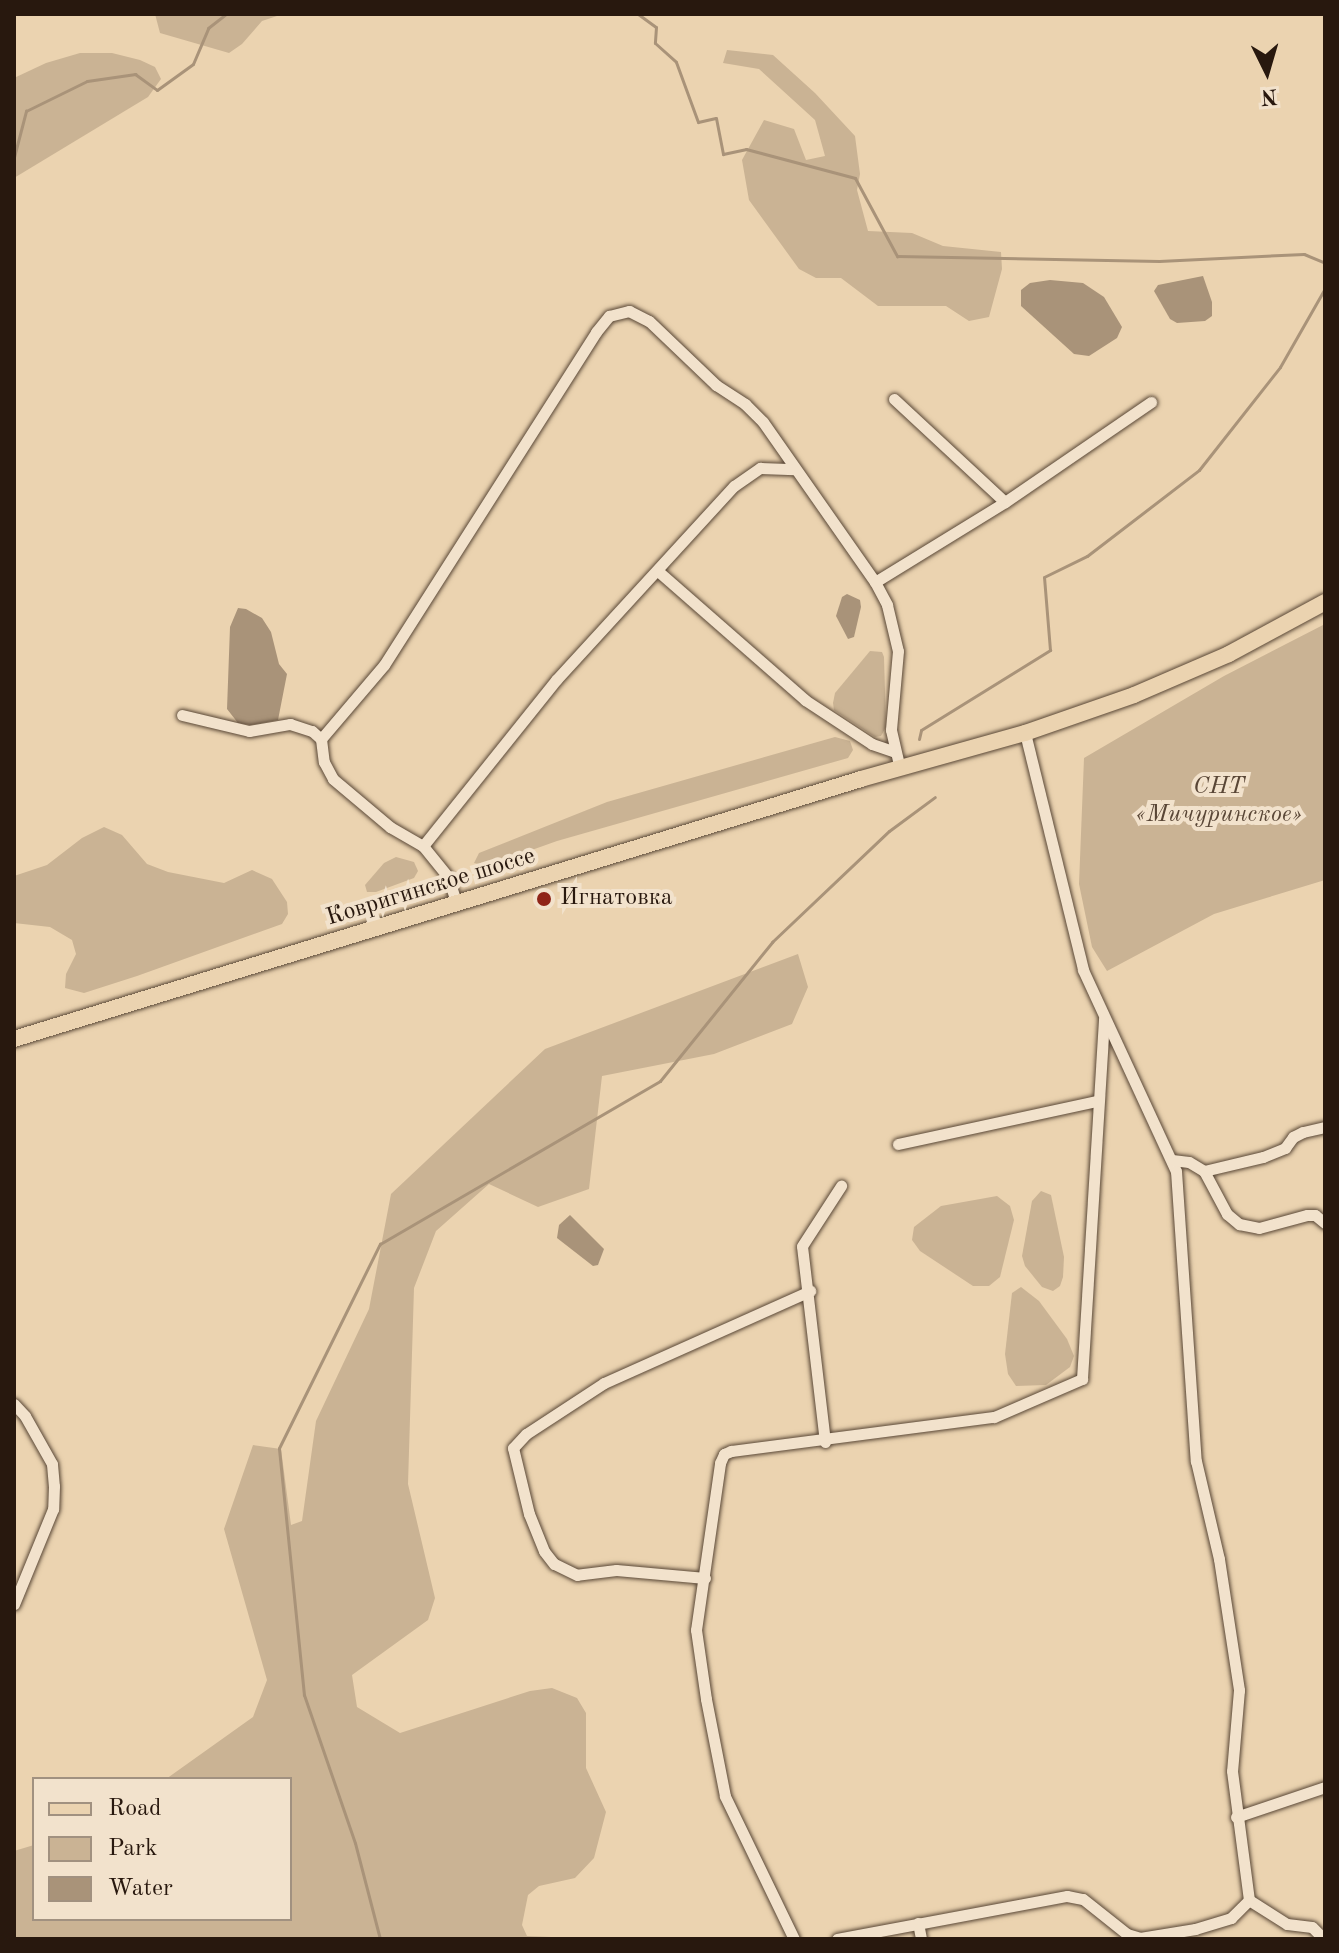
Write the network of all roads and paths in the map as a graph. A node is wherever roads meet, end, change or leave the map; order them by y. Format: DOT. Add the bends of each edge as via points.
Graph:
graph roads {
  1 [pos="894,399"];
  2 [pos="1151,402"];
  3 [pos="795,469"];
  4 [pos="1005,502"];
  5 [pos="659,572"];
  6 [pos="875,582"];
  7 [pos="1325,602"];
  8 [pos="182,715"];
  9 [pos="1025,733"];
  10 [pos="321,739"];
  11 [pos="897,760"];
  12 [pos="423,846"];
  13 [pos="457,905"];
  14 [pos="1104,1019"];
  15 [pos="14,1039"];
  16 [pos="1097,1101"];
  17 [pos="1325,1127"];
  18 [pos="898,1144"];
  19 [pos="1172,1160"];
  20 [pos="1204,1171"];
  21 [pos="841,1186"];
  22 [pos="1325,1223"];
  23 [pos="810,1291"];
  24 [pos="14,1404"];
  25 [pos="825,1442"];
  26 [pos="705,1578"];
  27 [pos="14,1604"];
  28 [pos="1325,1787"];
  29 [pos="1236,1817"];
  30 [pos="1249,1900"];
  31 [pos="918,1923"];
  32 [pos="1170,1936"];
  33 [pos="794,1939"];
  34 [pos="837,1939"];
  35 [pos="921,1939"];
  36 [pos="1324,1939"];
  1 -- 4 [label="street"];
  2 -- 4 [label="street"];
  3 -- 5 [label="street" via="760,468 747,474"];
  3 -- 6 [label="street"];
  3 -- 10 [label="street" via="745,404 716,385 649,321 629,311 609,316 384,665"];
  4 -- 6 [label="street"];
  5 -- 11 [label="street" via="805,700"];
  5 -- 12 [label="street" via="556,680"];
  6 -- 11 [label="street" via="887,605 898,651 891,715"];
  7 -- 9 [label="main road" via="1175,678"];
  8 -- 10 [label="street" via="249,731 299,725"];
  9 -- 11 [label="main road, Ковригинское шоссе"];
  9 -- 14 [label="street" via="1083,970"];
  10 -- 12 [label="street" via="333,779 390,827"];
  11 -- 13 [label="main road, Ковригинское шоссе" via="861,779"];
  12 -- 13 [label="street" via="448,877"];
  13 -- 15 [label="main road, Ковригинское шоссе"];
  14 -- 16 [label="street"];
  14 -- 19 [label="street"];
  16 -- 18 [label="street"];
  16 -- 25 [label="street" via="1082,1379 994,1417"];
  17 -- 20 [label="street" via="1303,1132 1285,1148 1263,1157"];
  19 -- 20 [label="street"];
  19 -- 29 [label="street" via="1179,1192 1196,1461 1219,1559 1239,1690 1232,1771"];
  20 -- 22 [label="street" via="1227,1214 1239,1224 1267,1227 1307,1215"];
  21 -- 23 [label="street" via="802,1246"];
  23 -- 25 [label="street"];
  23 -- 26 [label="street" via="604,1383 513,1448 529,1514 554,1564 577,1575 616,1570"];
  24 -- 27 [label="street" via="52,1464 54,1486 53,1509"];
  25 -- 26 [label="street" via="724,1454"];
  26 -- 33 [label="street" via="696,1630 725,1796"];
  28 -- 29 [label="street"];
  29 -- 30 [label="street"];
  30 -- 32 [label="street" via="1231,1918"];
  30 -- 36 [label="street" via="1287,1924 1312,1927"];
  31 -- 32 [label="street" via="1067,1896 1083,1899 1134,1937"];
  31 -- 34 [label="street"];
  31 -- 35 [label="street"];
}
